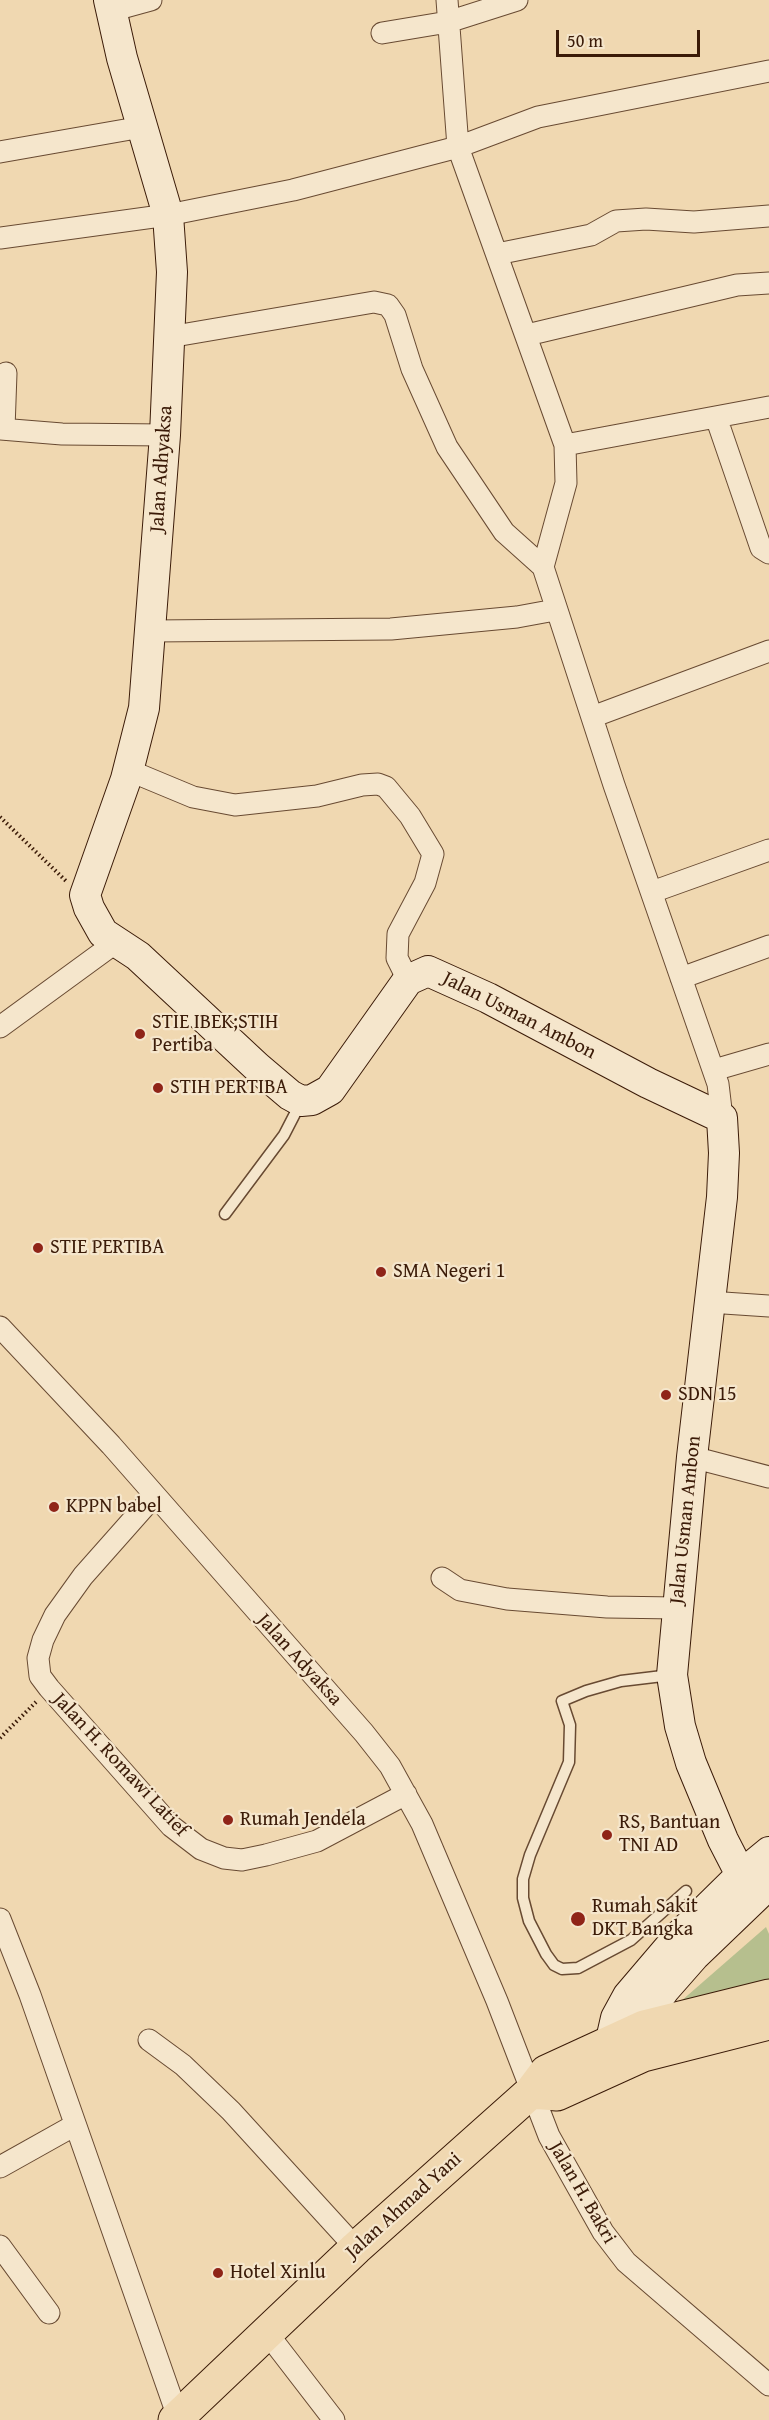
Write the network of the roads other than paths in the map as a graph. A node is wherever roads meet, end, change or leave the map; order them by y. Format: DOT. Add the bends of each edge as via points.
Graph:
graph roads {
  1 [pos="151,0"];
  2 [pos="447,0"];
  3 [pos="518,0"];
  4 [pos="110,5"];
  5 [pos="448,22"];
  6 [pos="382,33"];
  7 [pos="769,71"];
  8 [pos="142,127"];
  9 [pos="458,147"];
  10 [pos="0,152"];
  11 [pos="168,215"];
  12 [pos="769,216"];
  13 [pos="0,238"];
  14 [pos="497,254"];
  15 [pos="769,283"];
  16 [pos="527,335"];
  17 [pos="169,337"];
  18 [pos="6,373"];
  19 [pos="769,407"];
  20 [pos="716,417"];
  21 [pos="2,429"];
  22 [pos="165,435"];
  23 [pos="565,445"];
  24 [pos="769,553"];
  25 [pos="543,567"];
  26 [pos="555,610"];
  27 [pos="151,631"];
  28 [pos="769,651"];
  29 [pos="592,717"];
  30 [pos="128,770"];
  31 [pos="769,850"];
  32 [pos="652,892"];
  33 [pos="109,938"];
  34 [pos="769,946"];
  35 [pos="681,978"];
  36 [pos="408,980"];
  37 [pos="0,1027"];
  38 [pos="769,1054"];
  39 [pos="714,1070"];
  40 [pos="301,1101"];
  41 [pos="722,1118"];
  42 [pos="225,1214"];
  43 [pos="709,1302"];
  44 [pos="769,1306"];
  45 [pos="4,1337"];
  46 [pos="692,1456"];
  47 [pos="769,1477"];
  48 [pos="153,1497"];
  49 [pos="442,1578"];
  50 [pos="677,1608"];
  51 [pos="672,1675"];
  52 [pos="406,1794"];
  53 [pos="769,1852"];
  54 [pos="741,1875"];
  55 [pos="769,1884"];
  56 [pos="686,1891"];
  57 [pos="0,1919"];
  58 [pos="671,1925"];
  59 [pos="769,1996"];
  60 [pos="769,2023"];
  61 [pos="149,2040"];
  62 [pos="643,2041"];
  63 [pos="513,2046"];
  64 [pos="611,2054"];
  65 [pos="531,2092"];
  66 [pos="75,2125"];
  67 [pos="0,2168"];
  68 [pos="0,2246"];
  69 [pos="356,2248"];
  70 [pos="50,2313"];
  71 [pos="267,2333"];
  72 [pos="769,2385"];
  73 [pos="177,2419"];
  74 [pos="334,2420"];
  1 -- 4 [label="street"];
  2 -- 5 [label="street"];
  3 -- 5 [label="street"];
  4 -- 8 [label="street, Jalan Adhyaksa"];
  5 -- 6 [label="street"];
  5 -- 9 [label="street"];
  7 -- 9 [label="street" via="538,117"];
  8 -- 10 [label="street"];
  8 -- 11 [label="street, Jalan Adhyaksa"];
  9 -- 11 [label="street" via="293,190"];
  9 -- 14 [label="street"];
  11 -- 13 [label="street"];
  11 -- 17 [label="street, Jalan Adhyaksa" via="172,272"];
  12 -- 14 [label="street" via="694,222 616,221 591,235"];
  14 -- 16 [label="street"];
  15 -- 16 [label="street" via="737,285"];
  16 -- 23 [label="street"];
  17 -- 22 [label="street, Jalan Adhyaksa"];
  17 -- 25 [label="street" via="374,302 388,305 430,414 447,447 490,515"];
  18 -- 21 [label="street"];
  19 -- 20 [label="street"];
  20 -- 23 [label="street"];
  20 -- 24 [label="street" via="761,548"];
  21 -- 22 [label="street"];
  22 -- 27 [label="street, Jalan Adhyaksa"];
  23 -- 25 [label="street" via="566,483"];
  25 -- 26 [label="street, Jalan Usman Ambon"];
  26 -- 27 [label="street" via="391,629"];
  26 -- 29 [label="street, Jalan Usman Ambon"];
  27 -- 30 [label="street, Jalan Adhyaksa" via="144,708"];
  28 -- 29 [label="street"];
  29 -- 32 [label="street, Jalan Usman Ambon"];
  30 -- 33 [label="street, Jalan Adhyaksa" via="85,895 88,908"];
  30 -- 36 [label="street" via="193,797 235,805 317,796 362,785 386,787 433,854 425,883 398,934 397,958"];
  31 -- 32 [label="street"];
  32 -- 35 [label="street, Jalan Usman Ambon"];
  33 -- 37 [label="street"];
  33 -- 40 [label="street" via="138,956 257,1066"];
  34 -- 35 [label="street"];
  35 -- 39 [label="street, Jalan Usman Ambon"];
  36 -- 40 [label="street" via="330,1090"];
  36 -- 41 [label="street, Jalan Usman Ambon" via="428,971 441,975"];
  38 -- 39 [label="street"];
  39 -- 41 [label="street, Jalan Usman Ambon"];
  40 -- 42 [label="lane" via="284,1135"];
  41 -- 43 [label="street, Jalan Usman Ambon" via="722,1197"];
  43 -- 44 [label="street"];
  43 -- 46 [label="street, Jalan Usman Ambon"];
  45 -- 48 [label="street, Jalan Adyaksa" via="80,1411"];
  46 -- 47 [label="street"];
  46 -- 50 [label="street, Jalan Usman Ambon"];
  48 -- 52 [label="street, Jalan Adyaksa" via="364,1733"];
  48 -- 52 [label="street, Jalan H. Romawi Latief" via="54,1615 38,1658 40,1676 49,1688 171,1826 201,1849 224,1858 242,1860 317,1841"];
  49 -- 50 [label="street" via="460,1590 507,1599"];
  50 -- 51 [label="street, Jalan Usman Ambon"];
  51 -- 54 [label="street, Jalan Usman Ambon" via="691,1763"];
  51 -- 58 [label="lane" via="621,1682 562,1701 570,1725 569,1762 523,1879 529,1921 546,1954 562,1969 578,1968 631,1940"];
  52 -- 63 [label="street, Jalan Adyaksa" via="469,1933"];
  53 -- 54 [label="street"];
  54 -- 58 [label="street"];
  55 -- 62 [label="street" via="665,1989 652,2007"];
  56 -- 58 [label="lane"];
  57 -- 66 [label="street"];
  58 -- 64 [label="street" via="616,2018"];
  59 -- 62 [label="main road, Jalan Ahmad Yani"];
  60 -- 62 [label="main road, Jalan Ahmad Yani"];
  61 -- 69 [label="street" via="231,2111"];
  62 -- 64 [label="main road, Jalan Ahmad Yani"];
  63 -- 65 [label="street, Jalan H. Bakri"];
  64 -- 65 [label="main road, Jalan Ahmad Yani" via="546,2072"];
  65 -- 69 [label="main road, Jalan Ahmad Yani"];
  65 -- 72 [label="street, Jalan H. Bakri" via="549,2136 611,2245"];
  66 -- 67 [label="street"];
  66 -- 73 [label="street"];
  68 -- 70 [label="street"];
  69 -- 71 [label="main road, Jalan Ahmad Yani"];
  71 -- 73 [label="main road, Jalan Ahmad Yani"];
  71 -- 74 [label="street"];
}
